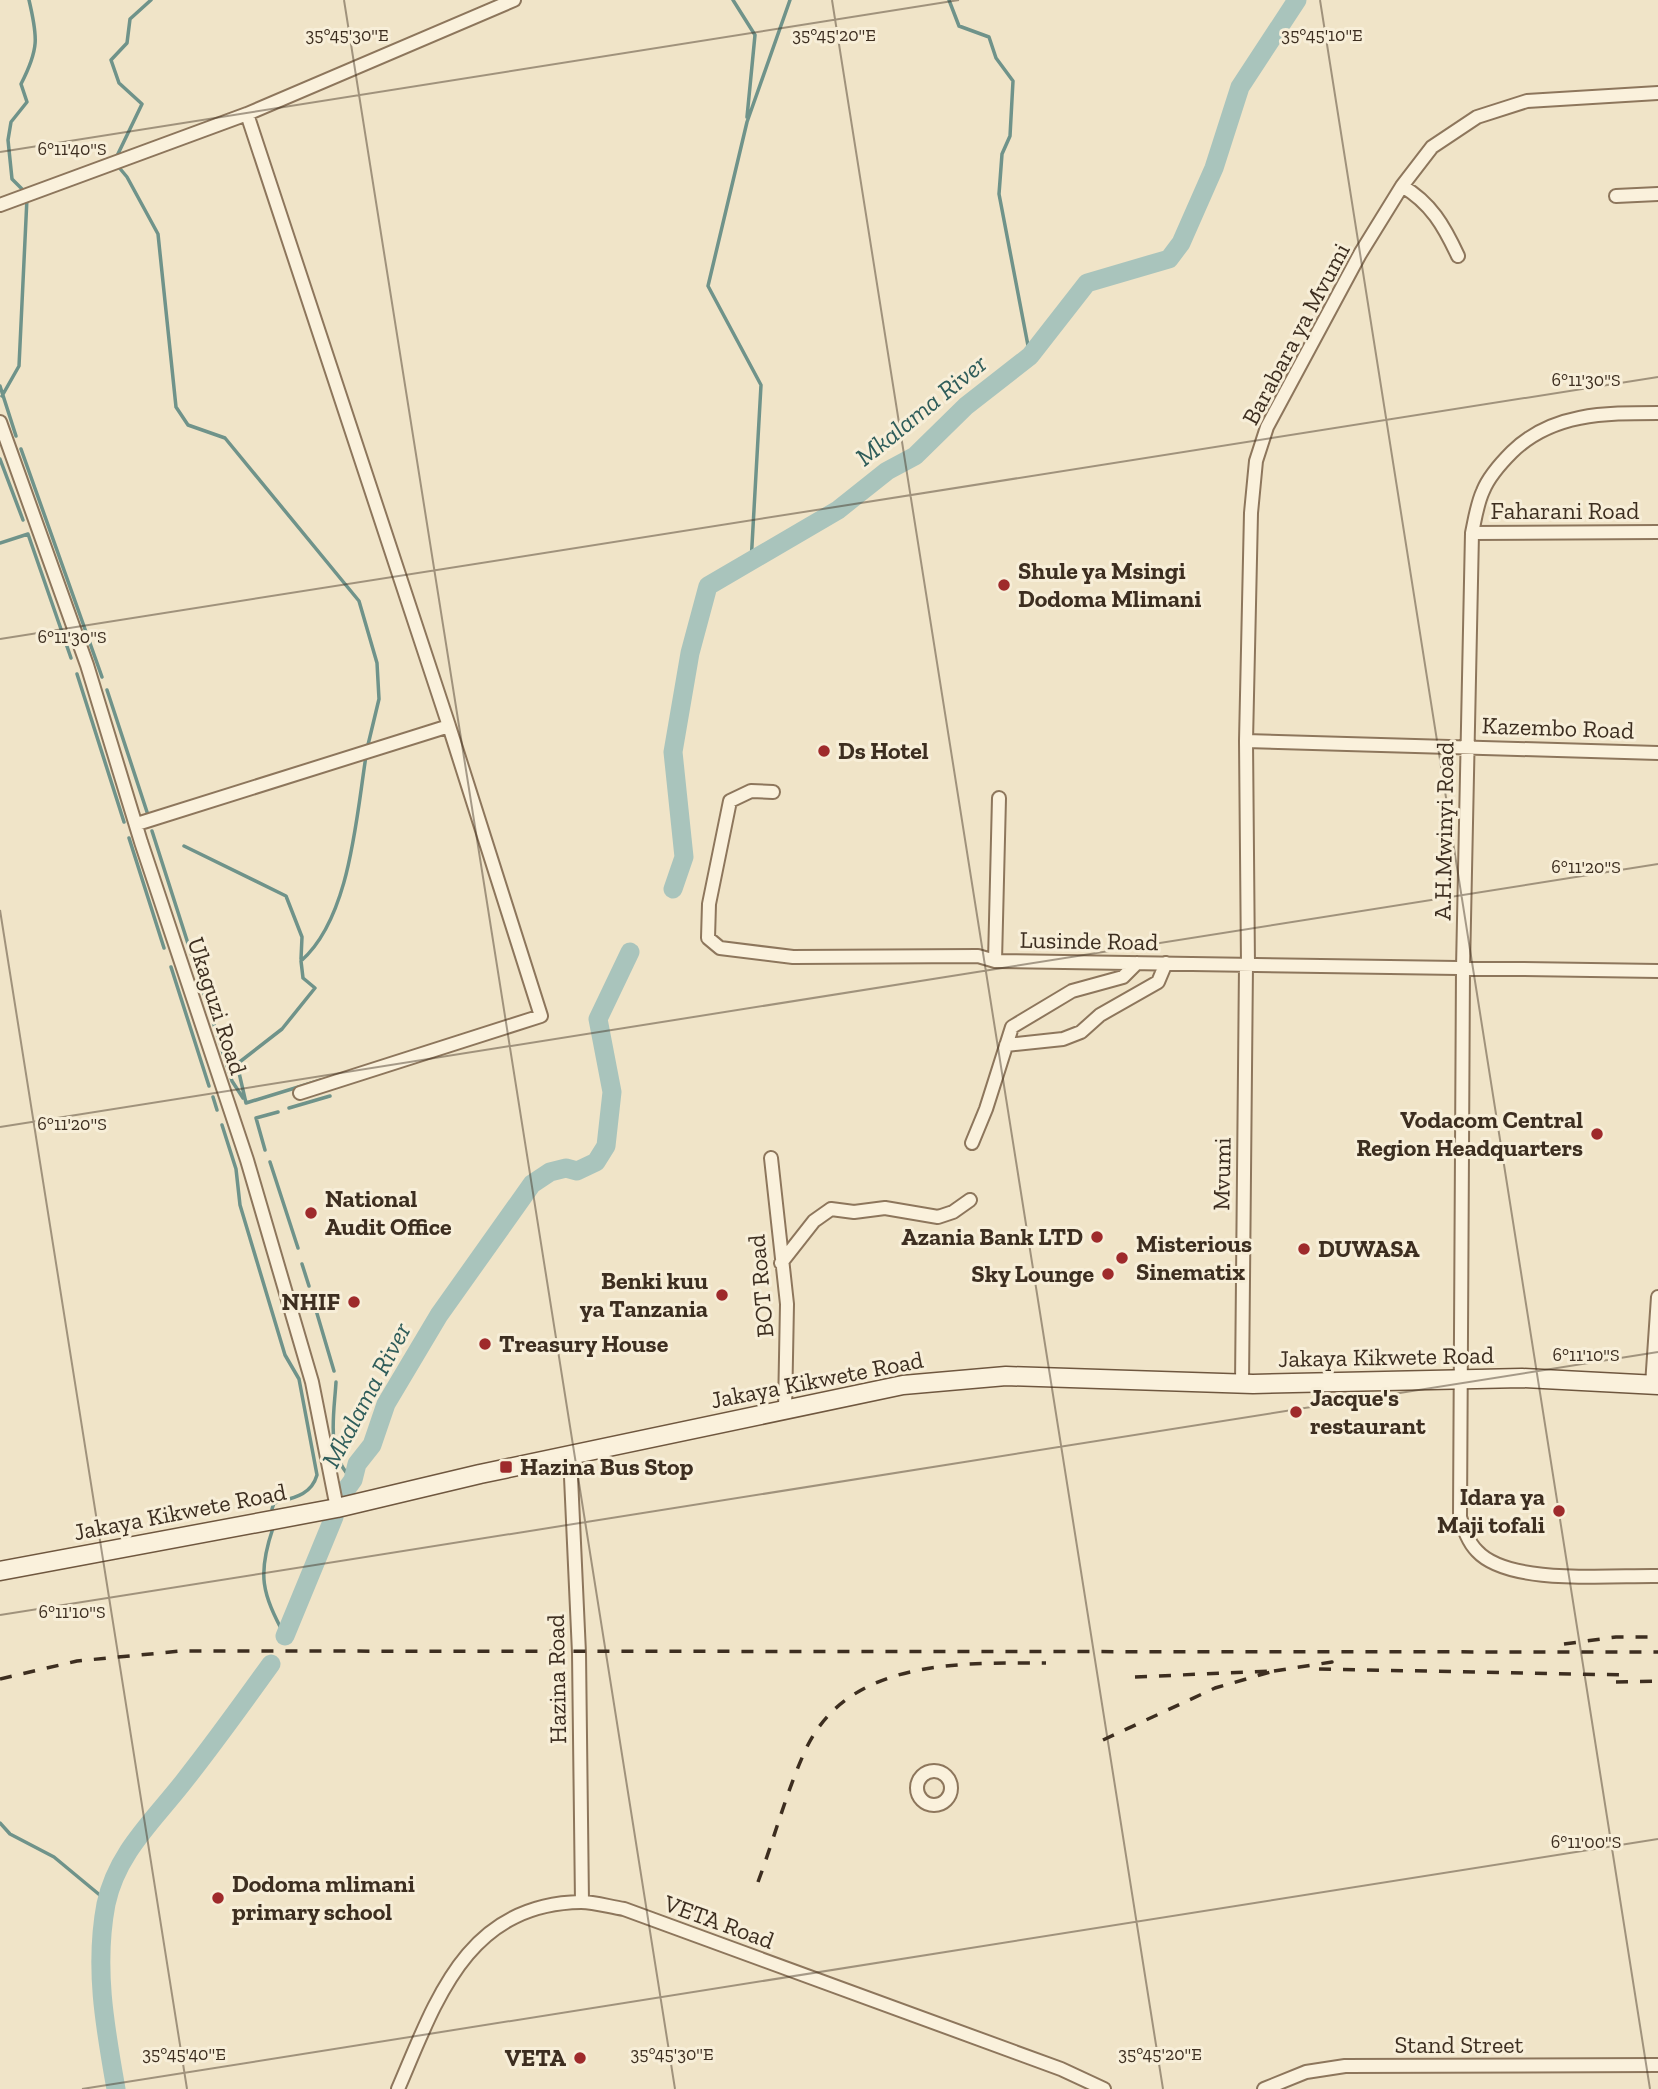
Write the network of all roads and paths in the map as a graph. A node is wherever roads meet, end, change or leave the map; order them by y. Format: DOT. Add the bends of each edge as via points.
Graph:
graph roads {
  1 [pos="514,0"];
  2 [pos="1658,93"];
  3 [pos="247,114"];
  4 [pos="1402,186"];
  5 [pos="1658,194"];
  6 [pos="1616,196"];
  7 [pos="0,205"];
  8 [pos="1458,256"];
  9 [pos="1658,413"];
  10 [pos="0,422"];
  11 [pos="1658,532"];
  12 [pos="1472,533"];
  13 [pos="449,726"];
  14 [pos="1247,741"];
  15 [pos="1466,746"];
  16 [pos="1658,753"];
  17 [pos="773,792"];
  18 [pos="999,798"];
  19 [pos="137,824"];
  20 [pos="995,961"];
  21 [pos="1138,963"];
  22 [pos="1166,963"];
  23 [pos="1247,965"];
  24 [pos="1463,968"];
  25 [pos="1658,971"];
  26 [pos="1006,1045"];
  27 [pos="300,1093"];
  28 [pos="972,1143"];
  29 [pos="771,1158"];
  30 [pos="970,1200"];
  31 [pos="781,1263"];
  32 [pos="1658,1297"];
  33 [pos="1462,1378"];
  34 [pos="1242,1384"];
  35 [pos="1655,1385"];
  36 [pos="785,1410"];
  37 [pos="570,1455"];
  38 [pos="337,1508"];
  39 [pos="0,1570"];
  40 [pos="1658,1576"];
  41 [pos="582,1902"];
  42 [pos="1658,2065"];
  43 [pos="398,2089"];
  44 [pos="1104,2089"];
  45 [pos="1264,2089"];
  1 -- 3 [label="street"];
  2 -- 4 [label="street, Barabara ya Mvumi" via="1527,101 1476,117 1432,147"];
  3 -- 7 [label="street"];
  3 -- 13 [label="street"];
  4 -- 8 [label="street" via="1432,210"];
  4 -- 14 [label="street, Barabara ya Mvumi" via="1267,427 1256,461"];
  5 -- 6 [label="street"];
  9 -- 12 [label="street, A.H.Mwinyi Road" via="1579,417 1530,435 1483,490"];
  10 -- 19 [label="street, Ukaguzi Road"];
  11 -- 12 [label="street, Faharani Road"];
  12 -- 15 [label="street, A.H.Mwinyi Road"];
  13 -- 19 [label="street"];
  13 -- 27 [label="street" via="541,1016"];
  14 -- 15 [label="street, Kazembo Road"];
  14 -- 23 [label="street, Barabara ya Mvumi"];
  15 -- 16 [label="street, Kazembo Road"];
  15 -- 24 [label="street, A.H.Mwinyi Road"];
  17 -- 20 [label="street, Lusinde Road" via="751,791 730,801 709,904 708,938 720,948 793,957 978,956"];
  18 -- 20 [label="street"];
  19 -- 38 [label="street, Ukaguzi Road" via="288,1297 312,1381"];
  20 -- 21 [label="street, Lusinde Road"];
  21 -- 22 [label="street, Lusinde Road"];
  21 -- 26 [label="street" via="1123,977 1086,985 1018,1021"];
  22 -- 23 [label="street, Lusinde Road"];
  22 -- 26 [label="street" via="1158,982 1100,1015 1081,1032"];
  23 -- 24 [label="street, Lusinde Road"];
  23 -- 34 [label="street, Mvumi"];
  24 -- 25 [label="street, Lusinde Road"];
  24 -- 33 [label="street, A.H.Mwinyi Road"];
  26 -- 28 [label="street"];
  29 -- 31 [label="street, BOT Road"];
  30 -- 31 [label="street" via="938,1217 886,1208 831,1209 814,1221"];
  31 -- 36 [label="street, BOT Road" via="787,1304"];
  32 -- 35 [label="street"];
  33 -- 34 [label="main road, Jakaya Kikwete Road"];
  33 -- 35 [label="main road, Jakaya Kikwete Road"];
  33 -- 40 [label="street, A.H.Mwinyi Road" via="1460,1517 1478,1553 1529,1574"];
  34 -- 36 [label="main road, Jakaya Kikwete Road" via="1006,1376 904,1385"];
  36 -- 37 [label="main road, Jakaya Kikwete Road"];
  37 -- 38 [label="main road, Jakaya Kikwete Road"];
  37 -- 41 [label="street, Hazina Road" via="579,1653"];
  38 -- 39 [label="main road, Jakaya Kikwete Road"];
  41 -- 43 [label="street, VETA Road" via="518,1916 484,1935 456,1965"];
  41 -- 44 [label="street, VETA Road" via="624,1909 1061,2068"];
  42 -- 45 [label="street, Stand Street" via="1345,2066 1307,2072"];
}
